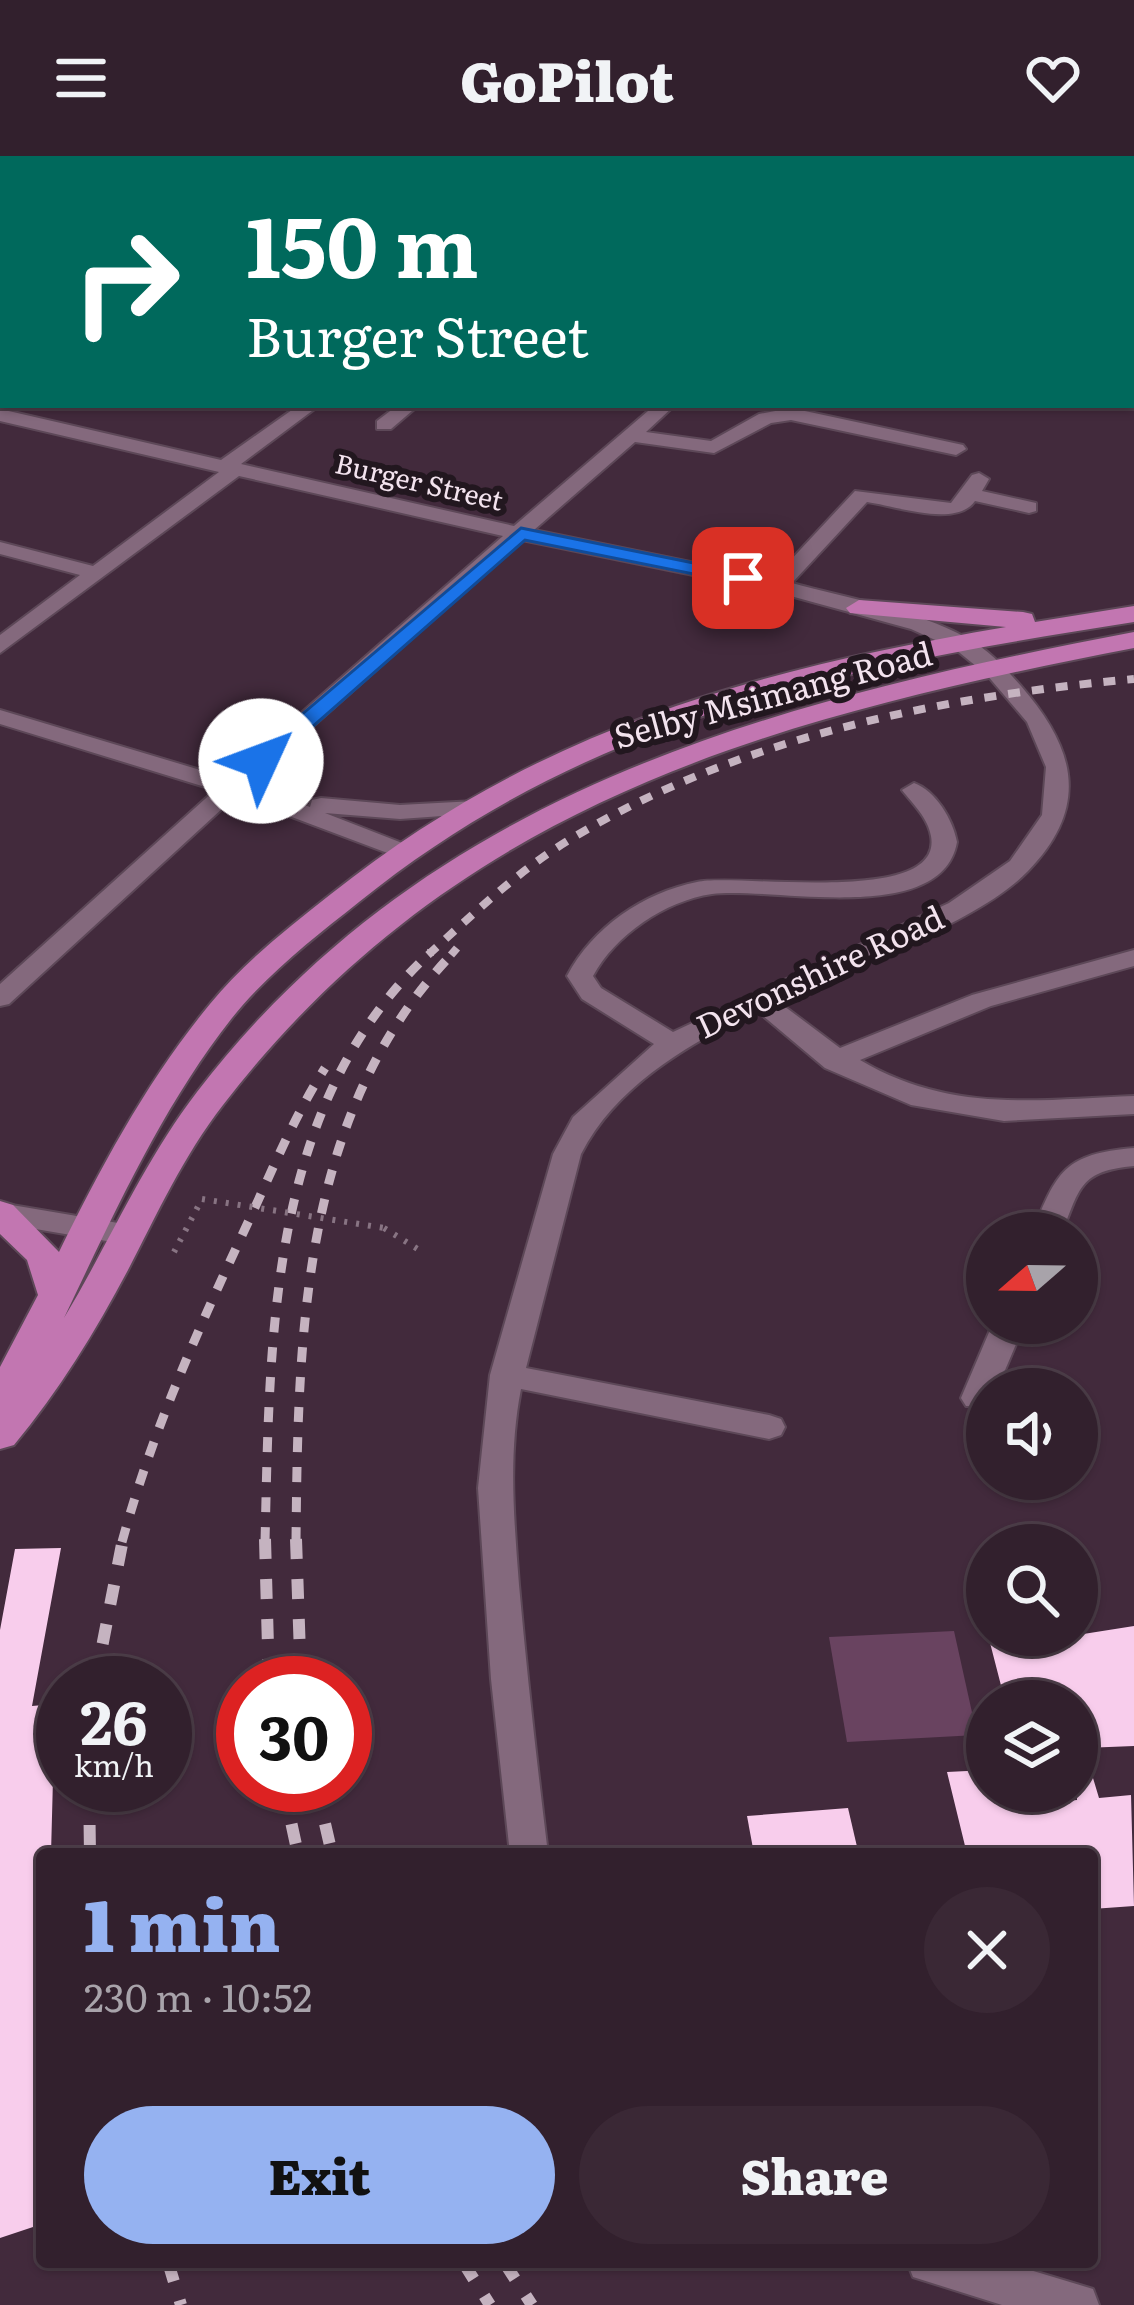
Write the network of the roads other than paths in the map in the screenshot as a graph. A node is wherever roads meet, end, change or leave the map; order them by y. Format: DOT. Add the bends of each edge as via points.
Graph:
graph roads {
  1 [pos="307,408"];
  2 [pos="406,408"];
  3 [pos="663,408"];
  4 [pos="2,416"];
  5 [pos="384,425"];
  6 [pos="632,436"];
  7 [pos="956,449"];
  8 [pos="229,468"];
  9 [pos="1029,507"];
  10 [pos="521,534"];
  11 [pos="0,548"];
  12 [pos="96,573"];
  13 [pos="778,586"];
  14 [pos="872,612"];
  15 [pos="1134,614"];
  16 [pos="1084,621"];
  17 [pos="1134,640"];
  18 [pos="963,644"];
  19 [pos="0,646"];
  20 [pos="884,661"];
  21 [pos="995,670"];
  22 [pos="0,717"];
  23 [pos="232,788"];
  24 [pos="914,790"];
  25 [pos="261,796"];
  26 [pos="475,808"];
  27 [pos="406,853"];
  28 [pos="1134,958"];
  29 [pos="0,998"];
  30 [pos="758,998"];
  31 [pos="672,1043"];
  32 [pos="835,1061"];
  33 [pos="1134,1080"];
  34 [pos="1134,1105"];
  35 [pos="1073,1107"];
  36 [pos="1134,1157"];
  37 [pos="1089,1160"];
  38 [pos="1056,1212"];
  39 [pos="0,1213"];
  40 [pos="90,1230"];
  41 [pos="130,1235"];
  42 [pos="57,1296"];
  43 [pos="506,1375"];
  44 [pos="0,1394"];
  45 [pos="769,1427"];
  46 [pos="0,1435"];
  47 [pos="528,1848"];
  48 [pos="950,2268"];
  49 [pos="1077,2305"];
  1 -- 8 [label="street"];
  2 -- 5 [label="street"];
  3 -- 6 [label="street"];
  4 -- 8 [label="street, Burger Street"];
  6 -- 7 [label="street" via="714,447 790,414"];
  6 -- 10 [label="street"];
  8 -- 10 [label="street, Burger Street"];
  8 -- 12 [label="street"];
  9 -- 13 [label="street" via="974,486 953,509 862,495"];
  10 -- 13 [label="street, Burger Street"];
  10 -- 23 [label="street"];
  11 -- 12 [label="street"];
  12 -- 19 [label="street"];
  13 -- 14 [label="street, Burger Street"];
  14 -- 16 [label="main road"];
  14 -- 18 [label="street, Burger Street"];
  14 -- 20 [label="main road" via="889,651"];
  15 -- 16 [label="main road, Selby Msimang Road"];
  16 -- 18 [label="main road, Selby Msimang Road"];
  17 -- 21 [label="main road, Selby Msimang Road"];
  18 -- 20 [label="main road, Selby Msimang Road"];
  18 -- 21 [label="street, Devonshire Road"];
  20 -- 26 [label="main road, Selby Msimang Road" via="614,736"];
  21 -- 30 [label="street, Devonshire Road" via="1037,718 1058,766 1054,815 1042,837 1019,866 958,908"];
  21 -- 41 [label="main road, Selby Msimang Road" via="682,751 565,802 454,865 262,1032 207,1101"];
  22 -- 23 [label="street"];
  23 -- 25 [label="street"];
  23 -- 29 [label="street"];
  24 -- 31 [label="street" via="946,830 946,844 938,864 908,881 853,892 739,884 689,890 651,906 587,958 580,976 591,993"];
  25 -- 26 [label="street" via="400,812"];
  25 -- 27 [label="street"];
  26 -- 27 [label="main road, Selby Msimang Road"];
  27 -- 40 [label="main road, Selby Msimang Road" via="301,934 223,1009 153,1108"];
  28 -- 32 [label="street" via="959,1007"];
  30 -- 31 [label="street, Devonshire Road"];
  30 -- 32 [label="street"];
  31 -- 43 [label="street, Devonshire Road" via="618,1087 575,1139"];
  32 -- 35 [label="street" via="937,1104 987,1112"];
  33 -- 35 [label="street"];
  34 -- 35 [label="street"];
  35 -- 37 [label="street"];
  36 -- 37 [label="street"];
  37 -- 38 [label="street" via="1071,1176"];
  39 -- 40 [label="street"];
  39 -- 42 [label="main road" via="43,1255"];
  40 -- 41 [label="street"];
  40 -- 42 [label="main road, Selby Msimang Road"];
  41 -- 46 [label="main road, Selby Msimang Road" via="39,1387"];
  42 -- 44 [label="main road, Selby Msimang Road"];
  43 -- 45 [label="street"];
  43 -- 47 [label="street, Devonshire Road" via="495,1488"];
  48 -- 49 [label="street"];
}
